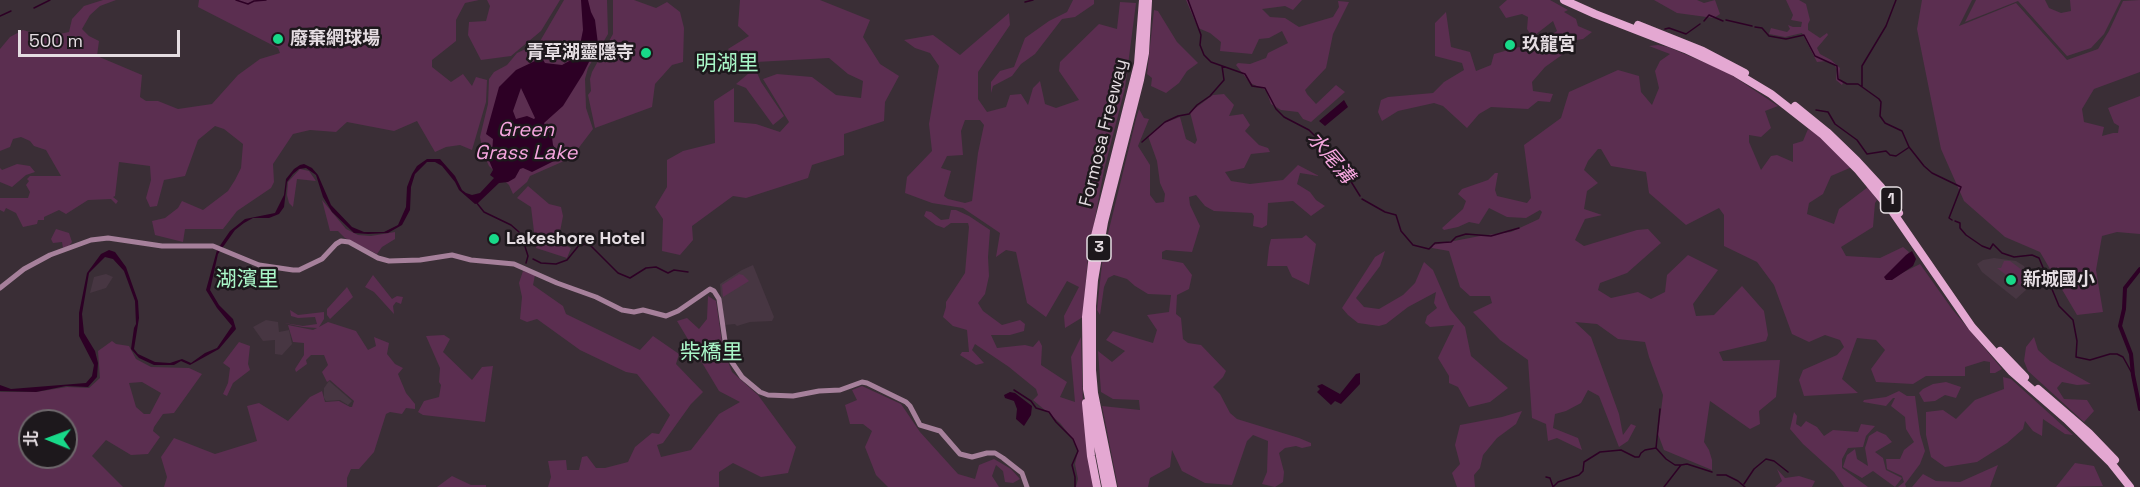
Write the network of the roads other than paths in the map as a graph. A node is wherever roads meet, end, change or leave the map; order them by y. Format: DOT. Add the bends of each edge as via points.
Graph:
graph roads {
  1 [pos="1145,0"];
  2 [pos="1564,0"];
  3 [pos="1576,0"];
  4 [pos="1145,14"];
  5 [pos="0,288"];
  6 [pos="1087,389"];
  7 [pos="1027,487"];
  8 [pos="1097,487"];
  9 [pos="1106,487"];
  10 [pos="1113,487"];
  11 [pos="2130,487"];
  12 [pos="2137,487"];
  1 -- 4 [label="highway, Formosa Freeway / 3"];
  2 -- 11 [label="highway, 1" via="1736,74 1771,94 1822,134 1892,211 1971,327 2012,372 2111,463"];
  3 -- 12 [label="highway, 1" via="1729,64 1775,91 1821,127 1881,187 1978,327 2017,370 2089,433"];
  4 -- 6 [label="highway, Formosa Freeway / 3" via="1134,81 1092,256 1086,325"];
  4 -- 10 [label="highway, Formosa Freeway / 3" via="1140,80 1104,222 1094,280 1094,393"];
  5 -- 7 [label="main road" via="33,264 91,240 117,238 162,246 213,246 259,266 299,270 345,241 389,261 447,255 514,264 622,310 666,316 706,291 714,291 719,299 726,354 742,377 760,392 793,396 867,383 906,402 920,424 940,431 960,454 972,457 995,453 1003,458 1022,473"];
  6 -- 8 [label="highway" via="1086,422"];
  6 -- 9 [label="highway, Formosa Freeway / 3"];
}
